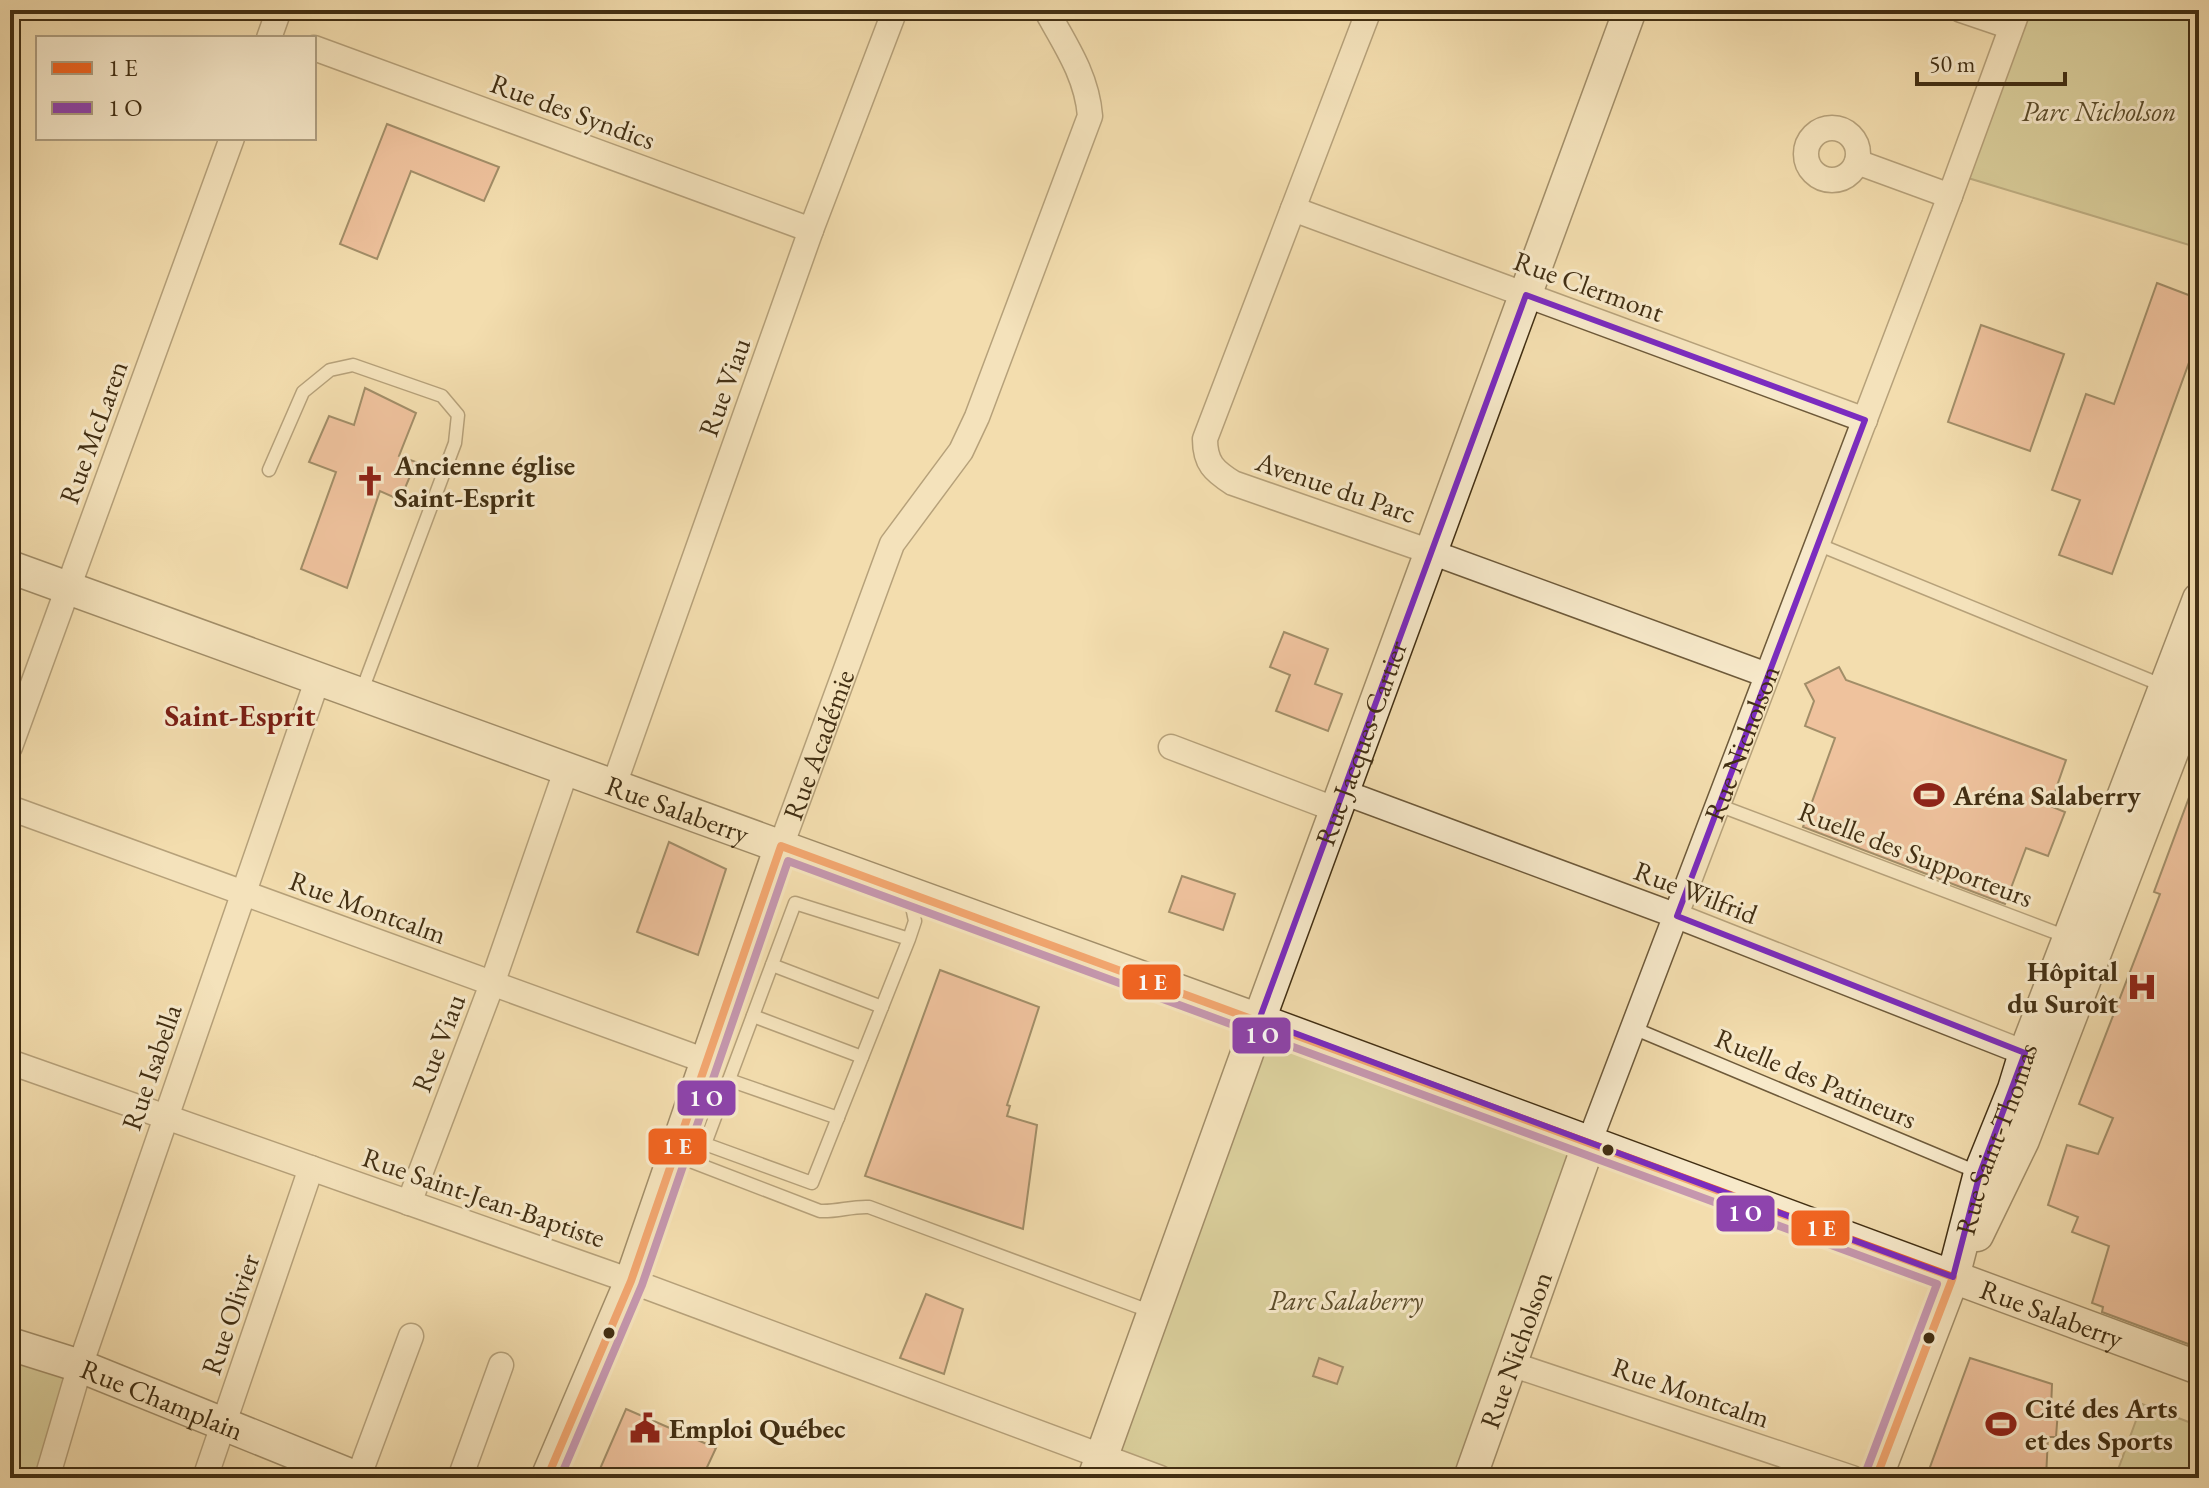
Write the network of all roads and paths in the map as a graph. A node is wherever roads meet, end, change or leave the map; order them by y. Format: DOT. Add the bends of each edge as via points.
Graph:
graph roads {
  1 [pos="1046,10"];
  2 [pos="1369,10"];
  3 [pos="1630,10"];
  4 [pos="1961,10"];
  5 [pos="886,13"];
  6 [pos="2015,18"];
  7 [pos="316,49"];
  8 [pos="231,140"];
  9 [pos="1857,162"];
  10 [pos="1950,196"];
  11 [pos="1293,209"];
  12 [pos="811,230"];
  13 [pos="1526,295"];
  14 [pos="1865,420"];
  15 [pos="269,470"];
  16 [pos="1817,544"];
  17 [pos="1431,552"];
  18 [pos="10,567"];
  19 [pos="68,588"];
  20 [pos="2199,599"];
  21 [pos="1767,675"];
  22 [pos="318,678"];
  23 [pos="2186,689"];
  24 [pos="361,693"];
  25 [pos="10,747"];
  26 [pos="1171,747"];
  27 [pos="567,768"];
  28 [pos="614,785"];
  29 [pos="1340,801"];
  30 [pos="1718,805"];
  31 [pos="10,808"];
  32 [pos="781,846"];
  33 [pos="908,892"];
  34 [pos="243,893"];
  35 [pos="946,906"];
  36 [pos="1677,916"];
  37 [pos="909,939"];
  38 [pos="2082,944"];
  39 [pos="772,965"];
  40 [pos="492,984"];
  41 [pos="882,1007"];
  42 [pos="753,1016"];
  43 [pos="1259,1020"];
  44 [pos="1633,1028"];
  45 [pos="2025,1053"];
  46 [pos="862,1057"];
  47 [pos="10,1062"];
  48 [pos="717,1071"];
  49 [pos="2026,1095"];
  50 [pos="165,1117"];
  51 [pos="838,1118"];
  52 [pos="1589,1143"];
  53 [pos="674,1155"];
  54 [pos="311,1168"];
  55 [pos="1980,1173"];
  56 [pos="409,1203"];
  57 [pos="1953,1277"];
  58 [pos="631,1281"];
  59 [pos="1154,1312"];
  60 [pos="411,1336"];
  61 [pos="10,1344"];
  62 [pos="1511,1364"];
  63 [pos="501,1365"];
  64 [pos="80,1366"];
  65 [pos="2199,1368"];
  66 [pos="225,1425"];
  67 [pos="1098,1467"];
  68 [pos="47,1478"];
  69 [pos="205,1478"];
  70 [pos="357,1478"];
  71 [pos="460,1478"];
  72 [pos="547,1478"];
  73 [pos="1160,1478"];
  74 [pos="1470,1478"];
  75 [pos="1852,1478"];
  76 [pos="1876,1478"];
  1 -- 32 [label="street, Rue Académie" via="1081,73 1090,116 977,417 961,451 892,544"];
  2 -- 11 [label="street, Avenue du Parc"];
  3 -- 13 [label="street, Rue Jacques-Cartier"];
  4 -- 6 [label="street"];
  5 -- 12 [label="street, Rue Viau"];
  6 -- 10 [label="street, Rue Nicholson"];
  7 -- 12 [label="street, Rue des Syndics"];
  8 -- 19 [label="street, Rue McLaren"];
  9 -- 10 [label="street"];
  10 -- 14 [label="street, Rue Nicholson"];
  11 -- 13 [label="street, Rue Clermont"];
  11 -- 17 [label="street, Avenue du Parc" via="1205,439 1205,454 1233,483"];
  12 -- 28 [label="street, Rue Viau"];
  13 -- 14 [label="street, Rue Clermont"];
  13 -- 17 [label="street, Rue Jacques-Cartier"];
  14 -- 16 [label="street, Rue Nicholson"];
  15 -- 24 [label="lane" via="303,392 330,370 353,365 442,396 458,415 455,443"];
  16 -- 21 [label="street, Rue Nicholson"];
  16 -- 23 [label="lane"];
  17 -- 21 [label="street, Avenue du Parc"];
  17 -- 29 [label="street, Rue Jacques-Cartier"];
  18 -- 19 [label="street, Rue Salaberry"];
  19 -- 22 [label="street, Rue Salaberry"];
  19 -- 25 [label="street, Rue McLaren"];
  20 -- 23 [label="street, Rue Saint-Thomas"];
  21 -- 30 [label="street, Rue Nicholson"];
  22 -- 24 [label="street, Rue Salaberry"];
  22 -- 34 [label="street, Rue Isabella"];
  23 -- 38 [label="street, Rue Saint-Thomas" via="2134,855"];
  24 -- 27 [label="street, Rue Salaberry"];
  26 -- 29 [label="street, Rue Wilfrid"];
  27 -- 28 [label="street, Rue Salaberry"];
  27 -- 40 [label="street, Rue Viau"];
  28 -- 32 [label="street, Rue Salaberry"];
  29 -- 36 [label="street, Rue Wilfrid"];
  29 -- 43 [label="street, Rue Jacques-Cartier"];
  30 -- 36 [label="street, Rue Nicholson"];
  30 -- 38 [label="lane, Ruelle des Supporteurs"];
  31 -- 34 [label="street, Rue Montcalm"];
  32 -- 33 [label="street, Rue Salaberry"];
  32 -- 48 [label="street, Rue Académie"];
  33 -- 35 [label="street, Rue Salaberry"];
  33 -- 37 [label="lane" via="915,921"];
  34 -- 40 [label="street, Rue Montcalm"];
  34 -- 50 [label="street, Rue Isabella"];
  35 -- 37 [label="lane" via="922,920"];
  35 -- 43 [label="street, Rue Salaberry"];
  36 -- 44 [label="street, Rue Nicholson"];
  36 -- 45 [label="street, Rue Wilfrid"];
  37 -- 39 [label="lane" via="795,903"];
  37 -- 41 [label="lane"];
  38 -- 45 [label="street, Rue Saint-Thomas"];
  38 -- 49 [label="street, Rue Saint-Thomas"];
  39 -- 41 [label="lane"];
  39 -- 42 [label="lane"];
  40 -- 48 [label="street, Rue Montcalm"];
  40 -- 56 [label="street, Rue Viau"];
  41 -- 46 [label="lane"];
  42 -- 46 [label="lane"];
  42 -- 48 [label="lane"];
  43 -- 52 [label="street, Rue Salaberry"];
  43 -- 59 [label="street, Rue Jacques-Cartier"];
  44 -- 52 [label="street, Rue Nicholson"];
  44 -- 55 [label="lane, Ruelle des Patineurs"];
  45 -- 49 [label="street, Rue Saint-Thomas"];
  46 -- 51 [label="lane"];
  47 -- 50 [label="street, Rue Saint-Jean-Baptiste"];
  48 -- 51 [label="lane"];
  48 -- 51 [label="lane" via="705,1144 812,1183"];
  48 -- 53 [label="street, Rue Académie"];
  49 -- 55 [label="street, Rue Saint-Thomas"];
  49 -- 57 [label="street, Rue Saint-Thomas" via="1982,1227"];
  50 -- 54 [label="street, Rue Saint-Jean-Baptiste"];
  50 -- 64 [label="street, Rue Isabella"];
  52 -- 57 [label="street, Rue Salaberry"];
  52 -- 62 [label="street, Rue Nicholson"];
  53 -- 58 [label="street, Rue Académie"];
  53 -- 59 [label="lane" via="820,1211 869,1207"];
  54 -- 56 [label="street, Rue Saint-Jean-Baptiste"];
  54 -- 66 [label="street, Rue Olivier"];
  55 -- 57 [label="street, Rue Saint-Thomas"];
  56 -- 58 [label="street, Rue Saint-Jean-Baptiste"];
  57 -- 65 [label="street, Rue Salaberry"];
  57 -- 76 [label="street, Rue Saint-Thomas"];
  58 -- 67 [label="street, Rue Saint-Jean-Baptiste"];
  58 -- 72 [label="street, Rue Académie"];
  59 -- 67 [label="street, Rue Jacques-Cartier"];
  60 -- 70 [label="street"];
  61 -- 64 [label="street, Rue Champlain"];
  62 -- 74 [label="street, Rue Nicholson"];
  62 -- 75 [label="street, Rue Montcalm"];
  63 -- 71 [label="street"];
  64 -- 66 [label="street, Rue Champlain"];
  64 -- 68 [label="street, Rue Isabella"];
  66 -- 69 [label="street, Rue Olivier"];
  66 -- 70 [label="street, Rue Champlain"];
  67 -- 73 [label="street, Rue Saint-Jean-Baptiste"];
}
